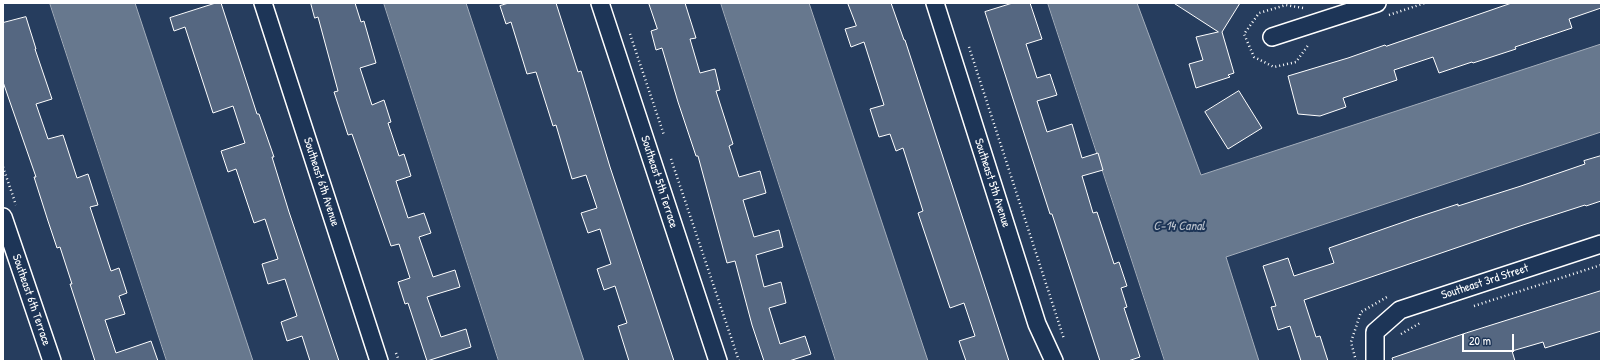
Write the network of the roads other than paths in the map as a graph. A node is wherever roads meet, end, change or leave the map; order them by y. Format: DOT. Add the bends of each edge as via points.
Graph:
graph roads {
  1 [pos="263,3"];
  2 [pos="600,3"];
  3 [pos="935,3"];
  4 [pos="1377,3"];
  5 [pos="1272,37"];
  6 [pos="3,217"];
  7 [pos="1601,244"];
  8 [pos="52,361"];
  9 [pos="379,361"];
  10 [pos="718,361"];
  11 [pos="1054,361"];
  12 [pos="1375,361"];
  1 -- 9 [label="street, Southeast 6th Avenue"];
  2 -- 10 [label="street, Southeast 5th Terrace"];
  3 -- 11 [label="street, Southeast 5th Avenue" via="1037,324"];
  4 -- 5 [label="street"];
  6 -- 8 [label="street, Southeast 6th Terrace"];
  7 -- 12 [label="street, Southeast 3rd Street" via="1400,310 1375,332"];
}
